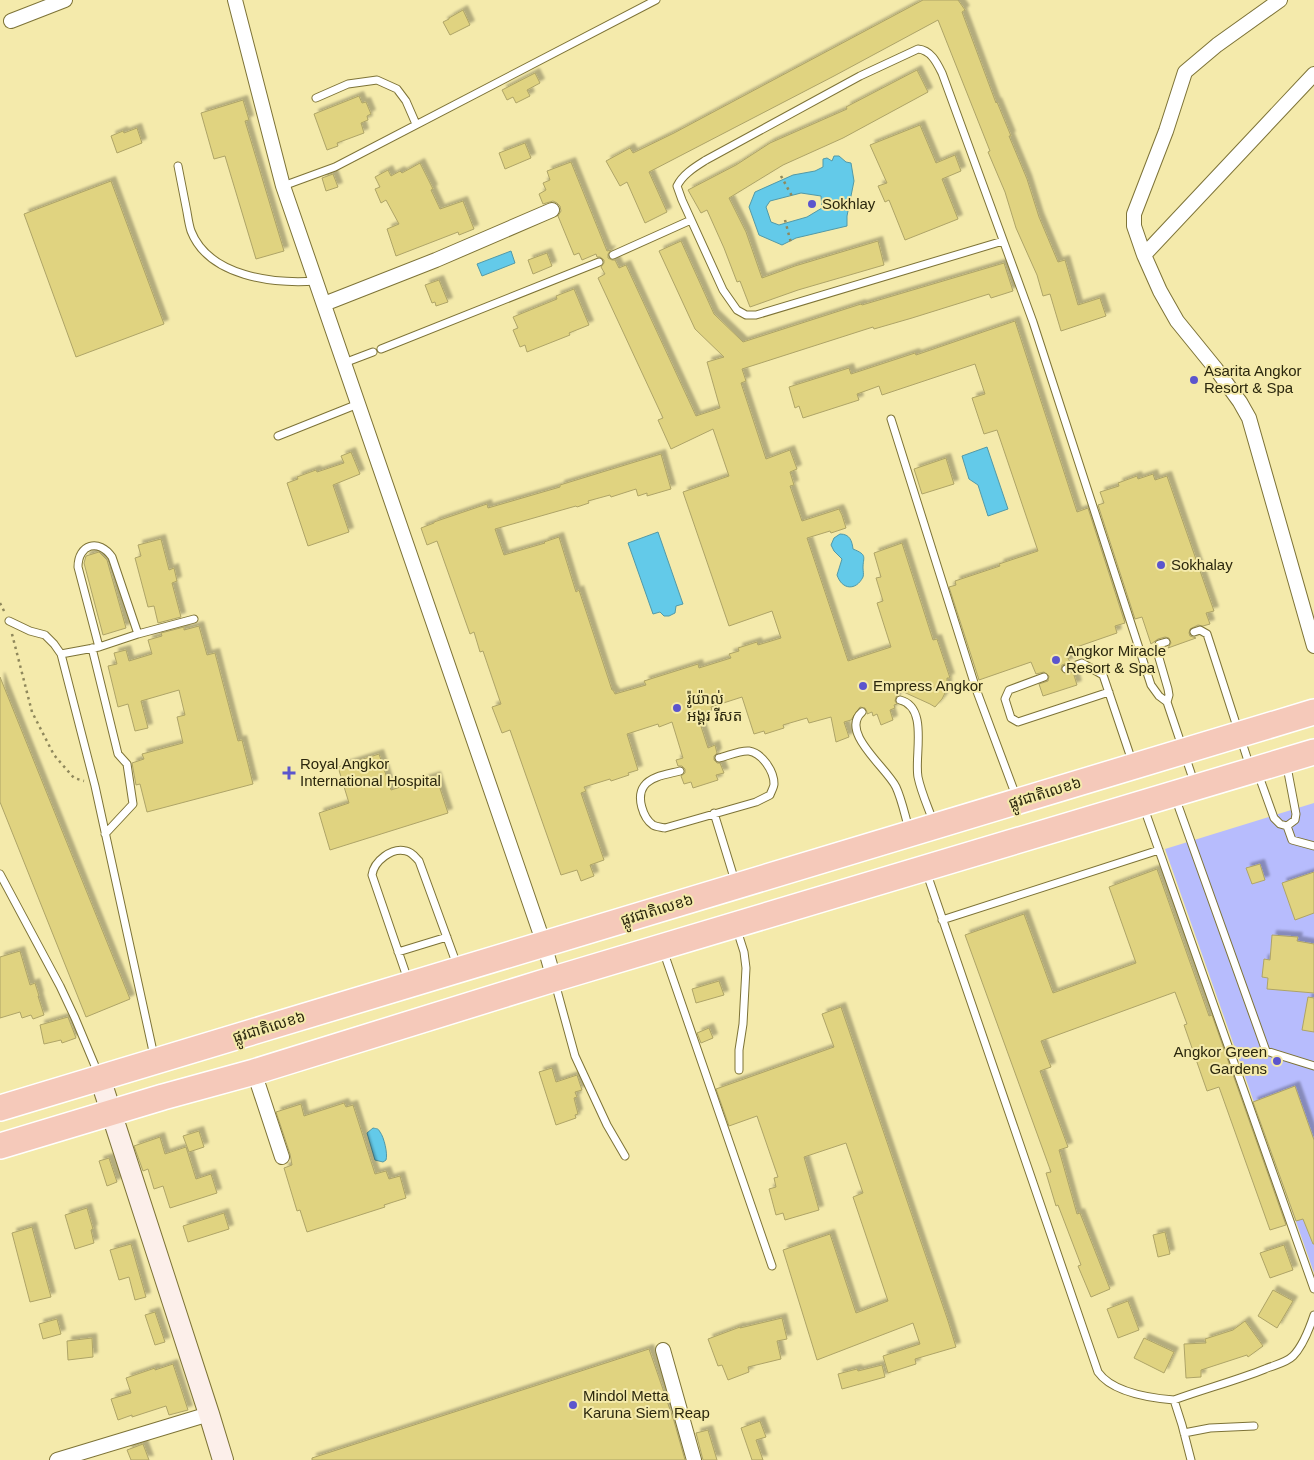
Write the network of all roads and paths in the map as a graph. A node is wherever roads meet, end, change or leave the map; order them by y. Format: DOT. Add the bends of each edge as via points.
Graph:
graph roads {
  1 [pos="65,0"];
  2 [pos="235,0"];
  3 [pos="656,0"];
  4 [pos="1280,0"];
  5 [pos="11,21"];
  6 [pos="1314,74"];
  7 [pos="316,98"];
  8 [pos="416,124"];
  9 [pos="178,166"];
  10 [pos="781,176"];
  11 [pos="283,186"];
  12 [pos="793,198"];
  13 [pos="552,210"];
  14 [pos="691,220"];
  15 [pos="785,220"];
  16 [pos="1003,240"];
  17 [pos="792,242"];
  18 [pos="613,255"];
  19 [pos="1144,255"];
  20 [pos="599,262"];
  21 [pos="316,280"];
  22 [pos="324,304"];
  23 [pos="381,349"];
  24 [pos="373,352"];
  25 [pos="344,363"];
  26 [pos="358,404"];
  27 [pos="891,419"];
  28 [pos="278,436"];
  29 [pos="0,603"];
  30 [pos="194,619"];
  31 [pos="9,621"];
  32 [pos="1194,632"];
  33 [pos="138,634"];
  34 [pos="1166,642"];
  35 [pos="1314,646"];
  36 [pos="95,648"];
  37 [pos="61,654"];
  38 [pos="1066,669"];
  39 [pos="1044,677"];
  40 [pos="1109,692"];
  41 [pos="900,700"];
  42 [pos="1167,702"];
  43 [pos="862,712"];
  44 [pos="1314,712"];
  45 [pos="1239,735"];
  46 [pos="1184,751"];
  47 [pos="1303,756"];
  48 [pos="719,758"];
  49 [pos="1134,766"];
  50 [pos="680,771"];
  51 [pos="1251,771"];
  52 [pos="94,786"];
  53 [pos="1184,791"];
  54 [pos="1018,801"];
  55 [pos="1143,803"];
  56 [pos="714,813"];
  57 [pos="935,826"];
  58 [pos="1287,826"];
  59 [pos="105,834"];
  60 [pos="910,834"];
  61 [pos="1314,846"];
  62 [pos="1159,850"];
  63 [pos="925,868"];
  64 [pos="0,874"];
  65 [pos="736,886"];
  66 [pos="942,920"];
  67 [pos="736,925"];
  68 [pos="447,937"];
  69 [pos="544,944"];
  70 [pos="662,947"];
  71 [pos="398,952"];
  72 [pos="459,970"];
  73 [pos="554,979"];
  74 [pos="409,985"];
  75 [pos="155,1062"];
  76 [pos="1314,1066"];
  77 [pos="739,1070"];
  78 [pos="254,1072"];
  79 [pos="100,1078"];
  80 [pos="0,1108"];
  81 [pos="110,1113"];
  82 [pos="0,1146"];
  83 [pos="625,1156"];
  84 [pos="282,1157"];
  85 [pos="772,1266"];
  86 [pos="1314,1289"];
  87 [pos="1314,1315"];
  88 [pos="663,1350"];
  89 [pos="1174,1400"];
  90 [pos="209,1414"];
  91 [pos="1254,1426"];
  92 [pos="1184,1433"];
  93 [pos="57,1460"];
  94 [pos="223,1460"];
  95 [pos="694,1460"];
  96 [pos="1191,1460"];
  1 -- 5 [label="street"];
  2 -- 11 [label="street"];
  3 -- 8 [label="lane"];
  4 -- 19 [label="street" via="1217,45 1186,72 1134,214 1134,226"];
  6 -- 19 [label="street"];
  7 -- 8 [label="lane" via="348,84 377,80 396,89 406,101"];
  8 -- 11 [label="lane" via="335,167"];
  9 -- 21 [label="lane" via="191,230 201,248 216,261 251,276 294,282"];
  10 -- 12 [label="path"];
  11 -- 21 [label="street"];
  13 -- 22 [label="street"];
  14 -- 16 [label="lane" via="723,290 736,310 746,315 756,315"];
  14 -- 16 [label="lane" via="677,186 687,172 860,76 924,50 942,73"];
  14 -- 18 [label="lane"];
  15 -- 17 [label="path"];
  16 -- 42 [label="lane" via="1151,685"];
  19 -- 35 [label="street" via="1176,321 1249,418"];
  20 -- 23 [label="lane"];
  21 -- 22 [label="street"];
  22 -- 25 [label="street"];
  24 -- 25 [label="lane"];
  25 -- 26 [label="street"];
  26 -- 28 [label="lane"];
  26 -- 69 [label="street"];
  27 -- 54 [label="lane" via="976,690"];
  29 -- 31 [label="path"];
  30 -- 33 [label="lane"];
  31 -- 37 [label="lane" via="45,635"];
  31 -- 52 [label="path" via="32,712 54,755 74,778"];
  32 -- 45 [label="lane" via="1200,630 1207,634"];
  33 -- 36 [label="lane"];
  33 -- 36 [label="lane" via="112,557 102,546 90,547 80,553 78,567"];
  34 -- 42 [label="lane" via="1159,644 1157,651 1168,689"];
  36 -- 37 [label="lane"];
  36 -- 59 [label="lane" via="118,754 127,764 134,804"];
  37 -- 52 [label="lane"];
  38 -- 40 [label="lane" via="1082,663 1103,675"];
  39 -- 40 [label="lane" via="1009,690 1005,699 1011,718 1018,722"];
  40 -- 49 [label="lane"];
  41 -- 57 [label="lane" via="914,711 919,728 918,778"];
  42 -- 46 [label="lane"];
  43 -- 60 [label="lane" via="855,726 860,742 896,787"];
  44 -- 45 [label="highway, ផ្លូវជាតិលេខ៦"];
  45 -- 46 [label="highway, ផ្លូវជាតិលេខ៦"];
  45 -- 51 [label="lane"];
  46 -- 49 [label="highway, ផ្លូវជាតិលេខ៦"];
  46 -- 53 [label="lane"];
  47 -- 51 [label="highway"];
  47 -- 58 [label="lane" via="1288,772 1296,814 1295,820"];
  48 -- 56 [label="lane" via="750,751 760,756 771,772 774,785 770,795 756,802"];
  49 -- 54 [label="highway, ផ្លូវជាតិលេខ៦"];
  50 -- 56 [label="lane" via="652,779 643,787 639,800 652,825 665,828"];
  51 -- 53 [label="highway"];
  51 -- 58 [label="lane" via="1260,779 1274,818"];
  52 -- 59 [label="lane"];
  53 -- 55 [label="highway"];
  53 -- 76 [label="lane" via="1266,1051"];
  54 -- 57 [label="highway, ផ្លូវជាតិលេខ៦"];
  55 -- 62 [label="lane"];
  55 -- 63 [label="highway"];
  56 -- 65 [label="lane"];
  57 -- 60 [label="highway, ផ្លូវជាតិលេខ៦"];
  58 -- 61 [label="lane" via="1292,840"];
  59 -- 75 [label="lane"];
  60 -- 65 [label="highway, ផ្លូវជាតិលេខ៦"];
  62 -- 66 [label="lane"];
  62 -- 86 [label="lane"];
  63 -- 66 [label="lane"];
  63 -- 67 [label="highway"];
  64 -- 79 [label="lane" via="60,986"];
  65 -- 69 [label="highway, ផ្លូវជាតិលេខ៦"];
  66 -- 89 [label="lane" via="1098,1372 1108,1382 1130,1392"];
  67 -- 70 [label="highway"];
  67 -- 77 [label="lane" via="746,968"];
  68 -- 71 [label="lane"];
  68 -- 71 [label="lane" via="419,861 406,851 390,853 377,863 372,875"];
  68 -- 72 [label="lane"];
  69 -- 72 [label="highway, ផ្លូវជាតិលេខ៦"];
  69 -- 73 [label="street"];
  70 -- 73 [label="highway"];
  70 -- 85 [label="lane"];
  71 -- 74 [label="lane"];
  72 -- 74 [label="highway, ផ្លូវជាតិលេខ៦"];
  73 -- 78 [label="highway"];
  73 -- 83 [label="lane" via="575,1056"];
  74 -- 75 [label="highway, ផ្លូវជាតិលេខ៦"];
  75 -- 79 [label="highway, ផ្លូវជាតិលេខ៦"];
  78 -- 81 [label="highway"];
  78 -- 84 [label="street"];
  79 -- 80 [label="highway, ផ្លូវជាតិលេខ៦"];
  79 -- 81 [label="street"];
  81 -- 82 [label="highway"];
  81 -- 90 [label="street"];
  87 -- 89 [label="lane" via="1292,1357 1240,1379"];
  88 -- 95 [label="street"];
  89 -- 92 [label="lane"];
  90 -- 93 [label="street"];
  90 -- 94 [label="street"];
  91 -- 92 [label="lane"];
  92 -- 96 [label="lane"];
}
